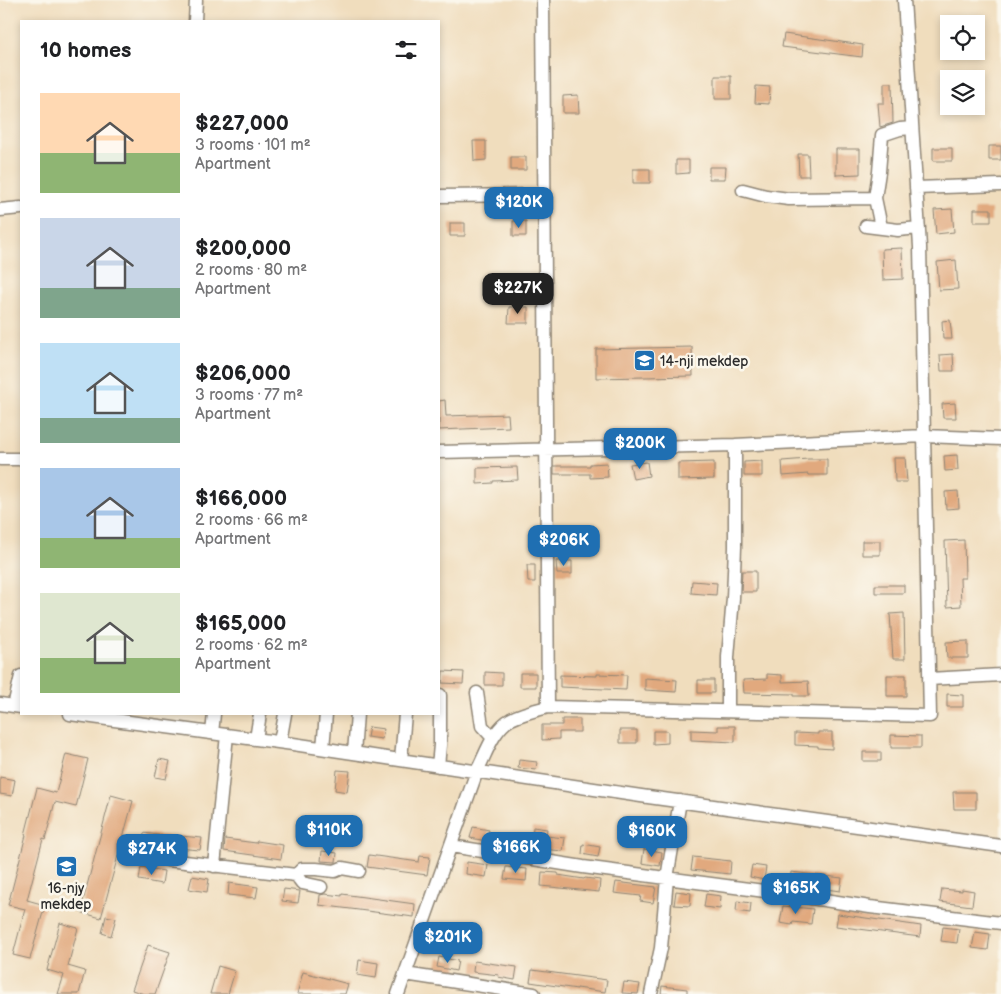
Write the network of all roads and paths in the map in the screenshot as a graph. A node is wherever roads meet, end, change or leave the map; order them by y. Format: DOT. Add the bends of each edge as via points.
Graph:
graph roads {
  1 [pos="196,0"];
  2 [pos="543,0"];
  3 [pos="904,0"];
  4 [pos="195,20"];
  5 [pos="912,128"];
  6 [pos="1001,185"];
  7 [pos="916,188"];
  8 [pos="743,190"];
  9 [pos="544,195"];
  10 [pos="440,196"];
  11 [pos="875,198"];
  12 [pos="20,208"];
  13 [pos="0,210"];
  14 [pos="866,226"];
  15 [pos="881,228"];
  16 [pos="919,228"];
  17 [pos="924,436"];
  18 [pos="1001,439"];
  19 [pos="735,445"];
  20 [pos="546,450"];
  21 [pos="440,452"];
  22 [pos="0,459"];
  23 [pos="20,459"];
  24 [pos="1001,675"];
  25 [pos="929,679"];
  26 [pos="20,686"];
  27 [pos="476,693"];
  28 [pos="440,695"];
  29 [pos="0,704"];
  30 [pos="18,706"];
  31 [pos="548,707"];
  32 [pos="728,711"];
  33 [pos="84,715"];
  34 [pos="214,715"];
  35 [pos="260,715"];
  36 [pos="285,715"];
  37 [pos="326,715"];
  38 [pos="357,715"];
  39 [pos="405,715"];
  40 [pos="124,718"];
  41 [pos="212,733"];
  42 [pos="227,735"];
  43 [pos="494,738"];
  44 [pos="256,739"];
  45 [pos="280,742"];
  46 [pos="323,748"];
  47 [pos="354,753"];
  48 [pos="401,760"];
  49 [pos="438,766"];
  50 [pos="477,771"];
  51 [pos="680,801"];
  52 [pos="451,846"];
  53 [pos="1001,846"];
  54 [pos="168,860"];
  55 [pos="214,866"];
  56 [pos="359,871"];
  57 [pos="296,875"];
  58 [pos="668,878"];
  59 [pos="321,887"];
  60 [pos="1001,923"];
  61 [pos="405,974"];
  62 [pos="398,994"];
  63 [pos="534,994"];
  64 [pos="651,994"];
  1 -- 4 [label="street"];
  2 -- 9 [label="street"];
  3 -- 5 [label="street"];
  5 -- 7 [label="street"];
  5 -- 11 [label="street" via="882,135"];
  6 -- 7 [label="street"];
  7 -- 16 [label="street"];
  8 -- 11 [label="street" via="789,199"];
  9 -- 10 [label="street"];
  9 -- 20 [label="street"];
  11 -- 15 [label="street"];
  12 -- 13 [label="street"];
  14 -- 15 [label="street"];
  15 -- 16 [label="street"];
  16 -- 17 [label="street"];
  17 -- 18 [label="street"];
  17 -- 19 [label="street"];
  17 -- 25 [label="street"];
  19 -- 20 [label="street"];
  19 -- 32 [label="street" via="735,547"];
  20 -- 21 [label="street"];
  20 -- 31 [label="street"];
  22 -- 23 [label="street"];
  24 -- 25 [label="street"];
  25 -- 32 [label="street" via="930,716"];
  26 -- 30 [label="street"];
  27 -- 43 [label="street" via="482,726"];
  28 -- 49 [label="street"];
  29 -- 30 [label="street"];
  31 -- 32 [label="street"];
  31 -- 43 [label="street" via="510,720"];
  33 -- 40 [label="street"];
  34 -- 41 [label="street"];
  35 -- 44 [label="street"];
  36 -- 45 [label="street"];
  37 -- 46 [label="street"];
  38 -- 47 [label="street"];
  39 -- 48 [label="street"];
  40 -- 41 [label="street"];
  41 -- 42 [label="street"];
  42 -- 44 [label="street"];
  42 -- 55 [label="street"];
  43 -- 50 [label="street"];
  44 -- 45 [label="street"];
  45 -- 46 [label="street"];
  46 -- 47 [label="street"];
  47 -- 48 [label="street"];
  48 -- 49 [label="street"];
  49 -- 50 [label="street"];
  50 -- 51 [label="street"];
  50 -- 52 [label="street"];
  51 -- 53 [label="street"];
  51 -- 58 [label="street"];
  52 -- 58 [label="street"];
  52 -- 61 [label="street"];
  54 -- 55 [label="street"];
  55 -- 57 [label="street"];
  56 -- 57 [label="street" via="316,868 302,869"];
  57 -- 59 [label="street" via="302,883"];
  58 -- 60 [label="street"];
  58 -- 64 [label="street" via="661,948"];
  61 -- 62 [label="street"];
  61 -- 63 [label="street"];
}
